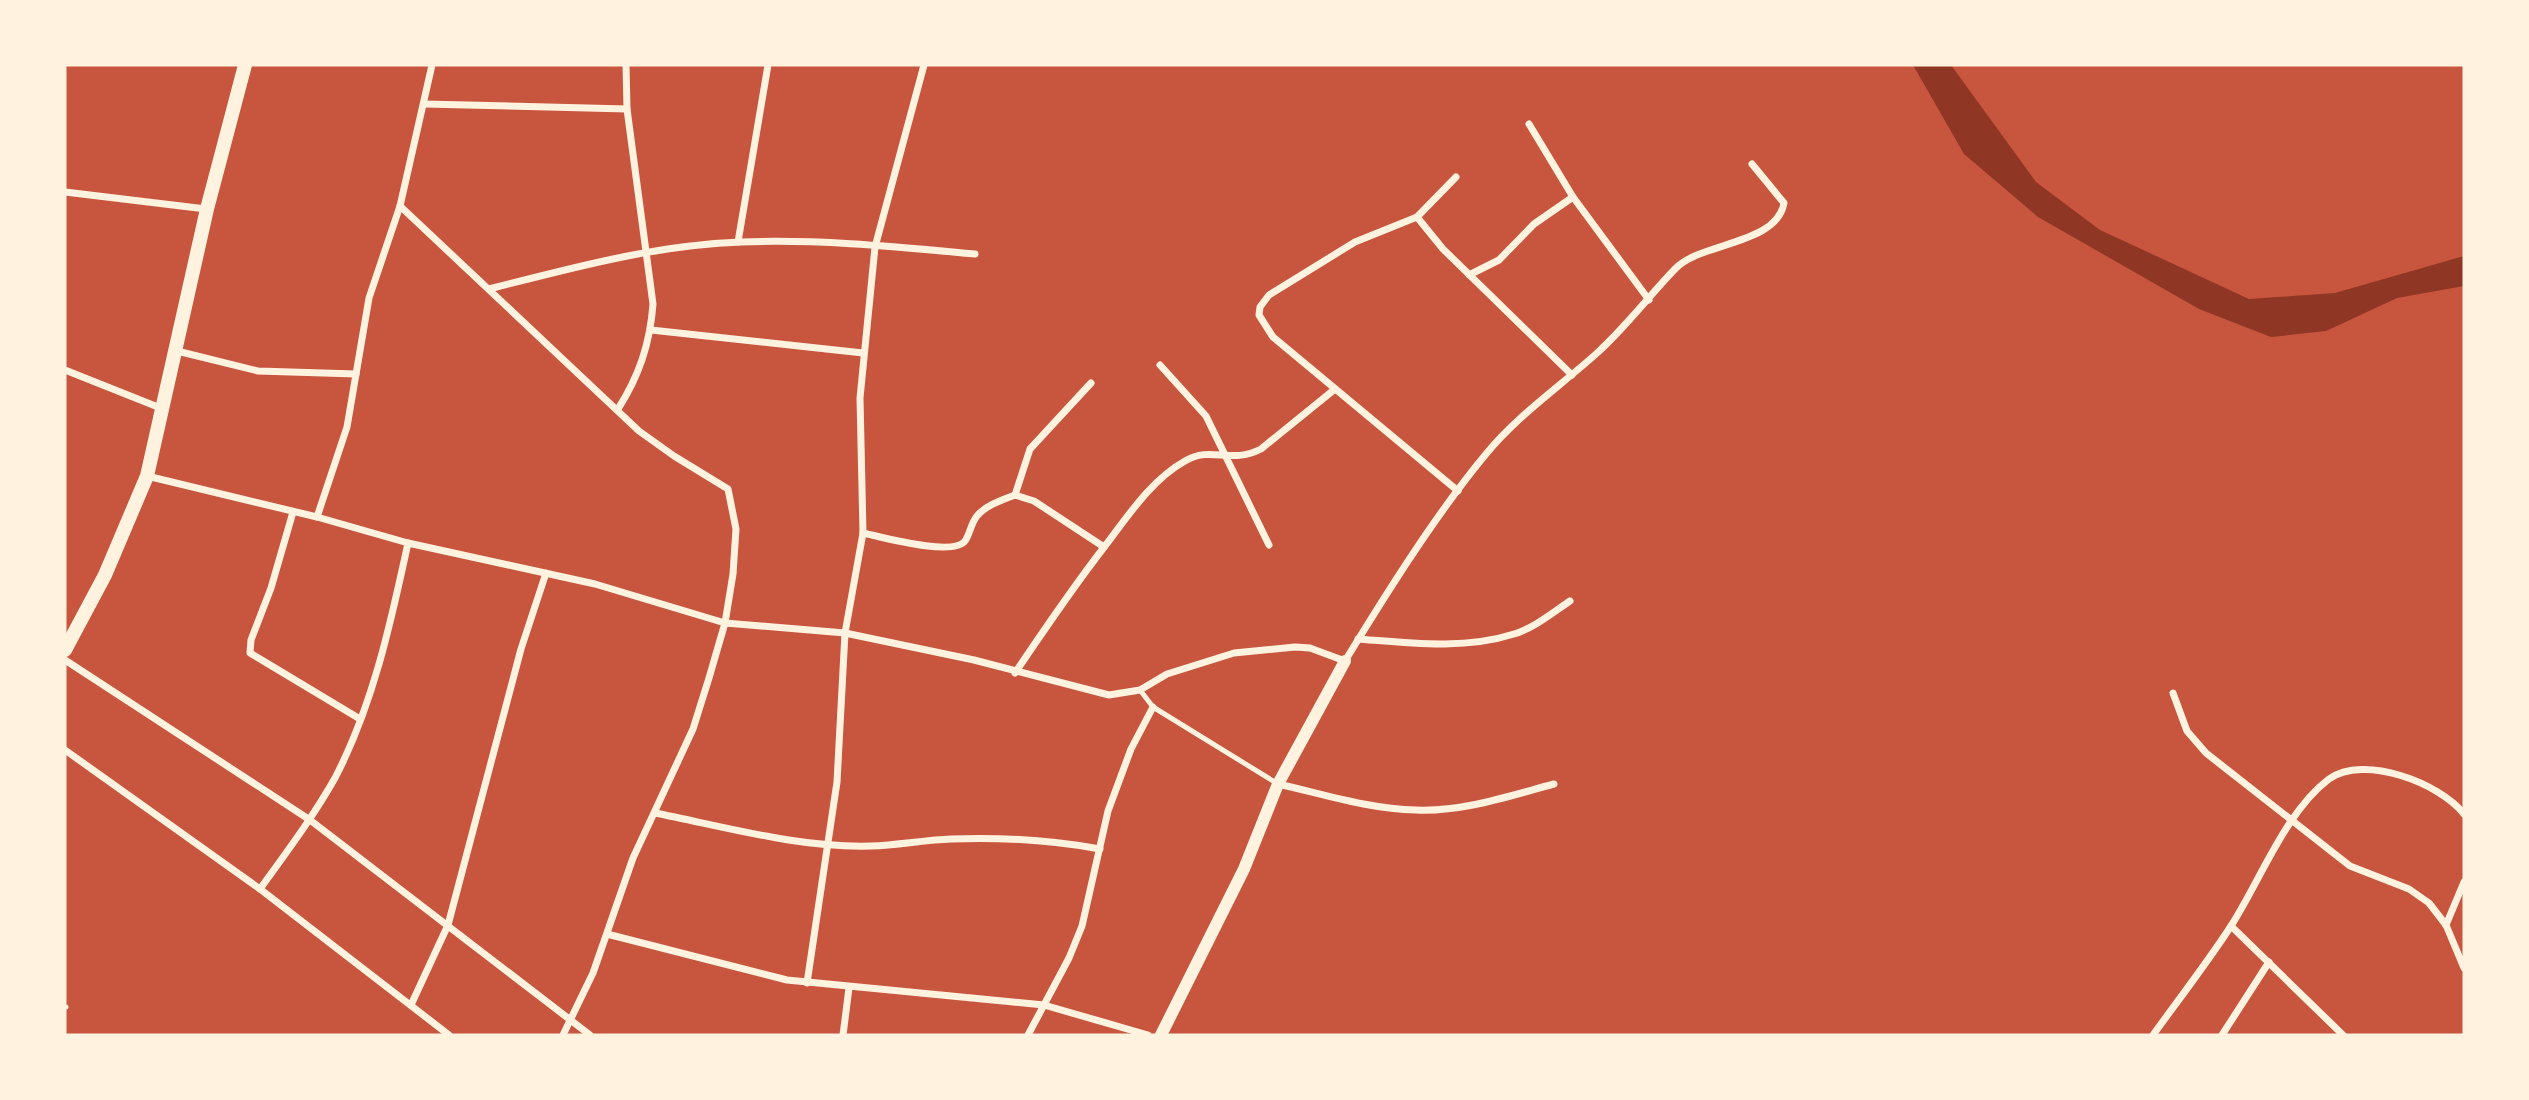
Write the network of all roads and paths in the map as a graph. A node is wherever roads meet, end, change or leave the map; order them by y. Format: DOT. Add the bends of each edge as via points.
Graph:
graph roads {
  1 [pos="245,65"];
  2 [pos="432,65"];
  3 [pos="626,65"];
  4 [pos="768,65"];
  5 [pos="924,65"];
  6 [pos="424,104"];
  7 [pos="627,109"];
  8 [pos="1529,124"];
  9 [pos="1752,164"];
  10 [pos="1456,177"];
  11 [pos="65,192"];
  12 [pos="1573,197"];
  13 [pos="400,206"];
  14 [pos="207,209"];
  15 [pos="1418,217"];
  16 [pos="738,242"];
  17 [pos="875,247"];
  18 [pos="647,252"];
  19 [pos="975,254"];
  20 [pos="1469,275"];
  21 [pos="489,289"];
  22 [pos="1649,300"];
  23 [pos="651,330"];
  24 [pos="177,351"];
  25 [pos="863,353"];
  26 [pos="1160,365"];
  27 [pos="65,370"];
  28 [pos="356,374"];
  29 [pos="1572,375"];
  30 [pos="1091,383"];
  31 [pos="1335,389"];
  32 [pos="164,409"];
  33 [pos="618,409"];
  34 [pos="1226,457"];
  35 [pos="147,476"];
  36 [pos="1458,491"];
  37 [pos="1015,495"];
  38 [pos="293,512"];
  39 [pos="317,517"];
  40 [pos="863,533"];
  41 [pos="408,543"];
  42 [pos="1269,545"];
  43 [pos="1104,547"];
  44 [pos="546,573"];
  45 [pos="1570,601"];
  46 [pos="725,623"];
  47 [pos="845,633"];
  48 [pos="1358,639"];
  49 [pos="65,650"];
  50 [pos="65,660"];
  51 [pos="1345,661"];
  52 [pos="1015,673"];
  53 [pos="1140,690"];
  54 [pos="2173,692"];
  55 [pos="1153,707"];
  56 [pos="360,719"];
  57 [pos="65,750"];
  58 [pos="1278,784"];
  59 [pos="1554,784"];
  60 [pos="655,813"];
  61 [pos="2464,814"];
  62 [pos="310,820"];
  63 [pos="2292,822"];
  64 [pos="828,844"];
  65 [pos="1100,849"];
  66 [pos="2464,882"];
  67 [pos="260,889"];
  68 [pos="449,925"];
  69 [pos="2446,925"];
  70 [pos="2231,926"];
  71 [pos="607,934"];
  72 [pos="2269,962"];
  73 [pos="2464,968"];
  74 [pos="807,983"];
  75 [pos="849,988"];
  76 [pos="411,1005"];
  77 [pos="1044,1005"];
  78 [pos="570,1020"];
  79 [pos="449,1035"];
  80 [pos="563,1035"];
  81 [pos="590,1035"];
  82 [pos="844,1035"];
  83 [pos="1028,1035"];
  84 [pos="1148,1035"];
  85 [pos="1161,1035"];
  86 [pos="2154,1035"];
  87 [pos="2222,1035"];
  88 [pos="2343,1035"];
  1 -- 14 [label="main road"];
  2 -- 6 [label="street"];
  3 -- 7 [label="street"];
  4 -- 16 [label="street"];
  5 -- 17 [label="street"];
  6 -- 7 [label="street"];
  6 -- 13 [label="street"];
  7 -- 18 [label="street"];
  8 -- 12 [label="street"];
  9 -- 22 [label="street" via="1784,203 1782,215 1727,246 1687,259"];
  10 -- 15 [label="street"];
  11 -- 14 [label="street"];
  12 -- 20 [label="street" via="1534,224 1499,260"];
  12 -- 22 [label="street"];
  13 -- 21 [label="street"];
  13 -- 28 [label="street" via="369,298"];
  14 -- 24 [label="main road"];
  15 -- 20 [label="street"];
  15 -- 31 [label="street" via="1355,242 1269,295 1260,307 1259,315 1273,337"];
  16 -- 17 [label="street"];
  16 -- 18 [label="street"];
  17 -- 19 [label="street"];
  17 -- 25 [label="street"];
  18 -- 21 [label="street"];
  18 -- 23 [label="street"];
  20 -- 29 [label="street"];
  21 -- 33 [label="street"];
  22 -- 29 [label="street"];
  23 -- 25 [label="street"];
  23 -- 33 [label="street" via="636,381"];
  24 -- 28 [label="street" via="258,371"];
  24 -- 32 [label="main road"];
  25 -- 40 [label="street"];
  26 -- 34 [label="street" via="1206,416"];
  27 -- 32 [label="street"];
  28 -- 39 [label="street" via="347,427"];
  29 -- 36 [label="street" via="1517,421"];
  30 -- 37 [label="street" via="1030,449"];
  31 -- 34 [label="street" via="1261,449 1248,456"];
  31 -- 36 [label="street"];
  32 -- 35 [label="main road"];
  33 -- 46 [label="street" via="674,456 728,489 736,529"];
  34 -- 42 [label="street"];
  34 -- 43 [label="street" via="1201,454 1185,461 1147,494"];
  35 -- 38 [label="street"];
  35 -- 49 [label="main road" via="110,565"];
  36 -- 48 [label="street"];
  37 -- 40 [label="street" via="976,516 958,547"];
  37 -- 43 [label="street" via="1034,501"];
  38 -- 39 [label="street"];
  38 -- 56 [label="street" via="250,653"];
  39 -- 41 [label="street"];
  40 -- 47 [label="street"];
  41 -- 44 [label="street"];
  41 -- 56 [label="street" via="393,615"];
  43 -- 52 [label="street"];
  44 -- 46 [label="street"];
  44 -- 68 [label="street" via="521,649"];
  45 -- 48 [label="street" via="1516,634 1481,642"];
  46 -- 47 [label="street"];
  46 -- 60 [label="street" via="693,729"];
  47 -- 52 [label="street"];
  47 -- 64 [label="street" via="840,743"];
  48 -- 51 [label="street"];
  50 -- 62 [label="street"];
  51 -- 53 [label="street" via="1310,648 1234,653 1167,674"];
  51 -- 58 [label="street"];
  52 -- 53 [label="street" via="1109,695"];
  53 -- 55 [label="lane"];
  54 -- 63 [label="street" via="2187,731 2206,753"];
  55 -- 58 [label="lane"];
  55 -- 65 [label="street" via="1117,783"];
  56 -- 62 [label="street" via="336,776"];
  57 -- 67 [label="street"];
  58 -- 59 [label="street" via="1363,804 1416,810 1465,807"];
  58 -- 85 [label="street" via="1244,869"];
  60 -- 64 [label="street"];
  60 -- 71 [label="street" via="633,858"];
  61 -- 63 [label="street" via="2424,783 2352,769 2314,794"];
  62 -- 67 [label="street"];
  62 -- 68 [label="street"];
  63 -- 69 [label="street" via="2350,866 2409,889 2429,903"];
  63 -- 70 [label="street"];
  64 -- 65 [label="street" via="1006,838 1045,839"];
  64 -- 74 [label="street"];
  65 -- 77 [label="street" via="1082,926"];
  66 -- 69 [label="street"];
  67 -- 76 [label="street"];
  68 -- 76 [label="street"];
  68 -- 78 [label="street"];
  69 -- 73 [label="street"];
  70 -- 72 [label="street"];
  70 -- 86 [label="street"];
  71 -- 74 [label="street"];
  71 -- 78 [label="street"];
  72 -- 87 [label="street"];
  72 -- 88 [label="street"];
  74 -- 75 [label="street"];
  75 -- 77 [label="street"];
  75 -- 82 [label="street"];
  76 -- 79 [label="street"];
  77 -- 83 [label="street"];
  77 -- 84 [label="street"];
  78 -- 80 [label="street"];
  78 -- 81 [label="street"];
}
